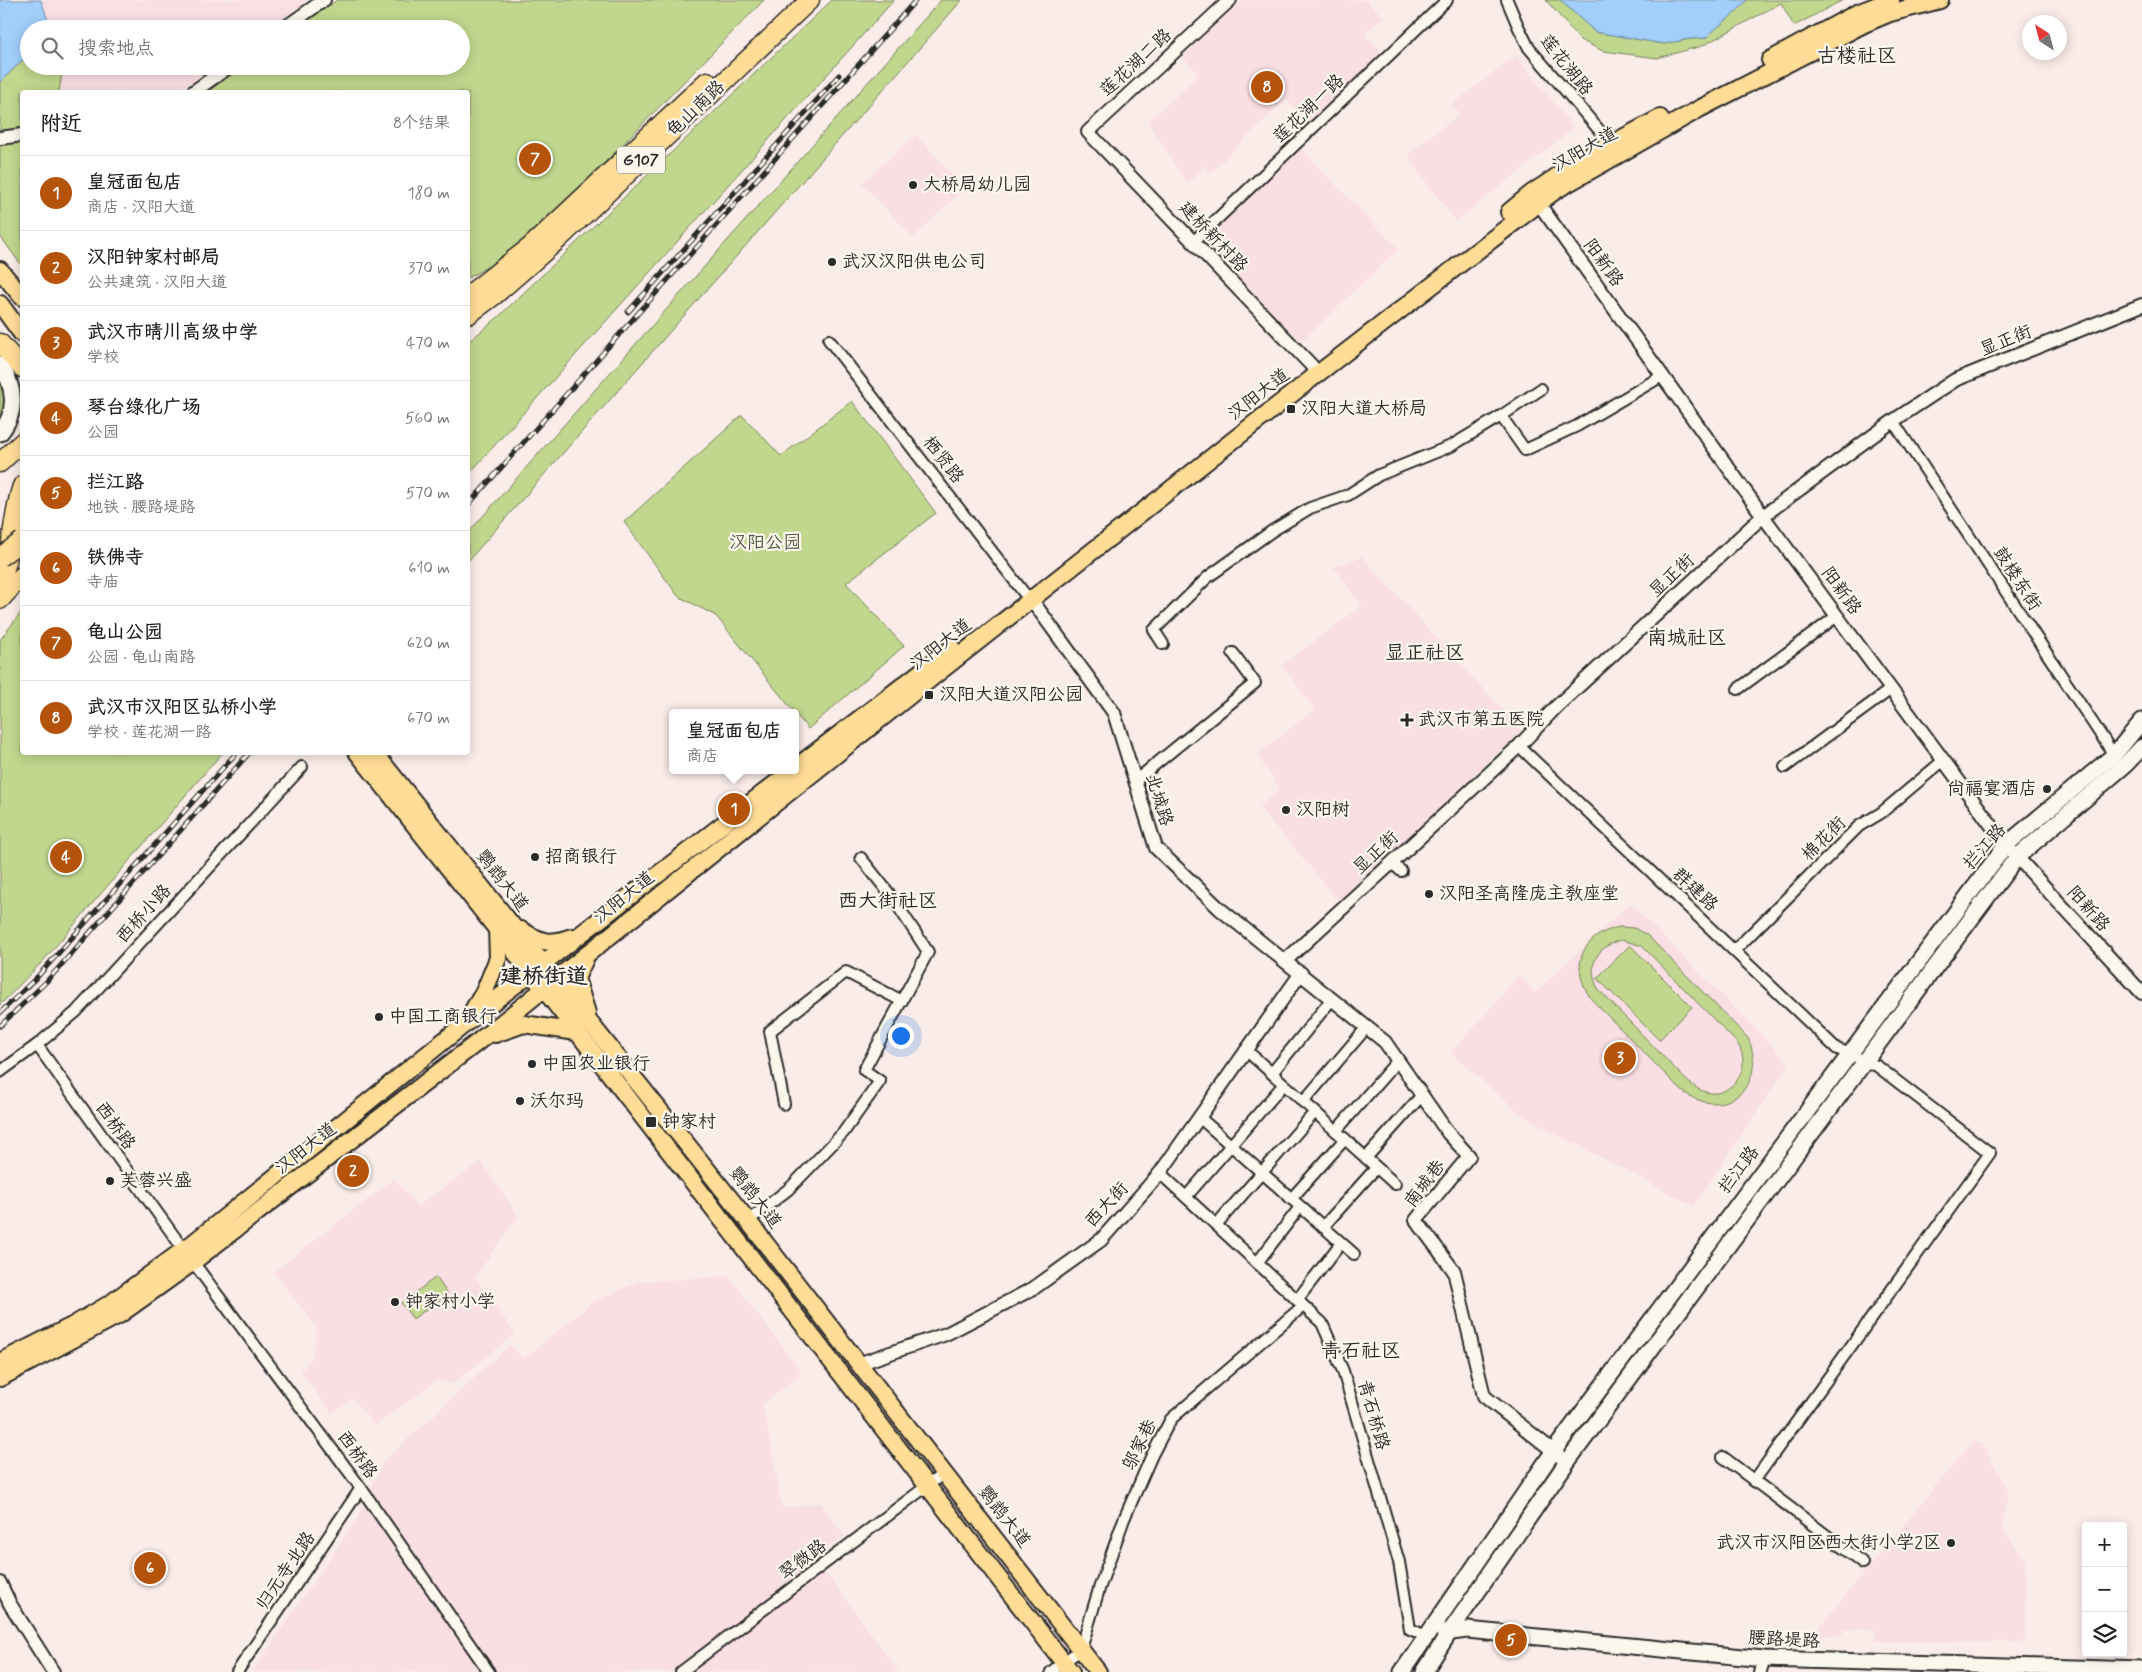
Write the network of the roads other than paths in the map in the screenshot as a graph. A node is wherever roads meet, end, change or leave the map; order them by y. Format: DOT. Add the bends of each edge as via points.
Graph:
graph roads {
  1 [pos="324,0"];
  2 [pos="793,0"];
  3 [pos="810,0"];
  4 [pos="1230,0"];
  5 [pos="1447,0"];
  6 [pos="1507,0"];
  7 [pos="1890,0"];
  8 [pos="1940,0"];
  9 [pos="296,20"];
  10 [pos="217,75"];
  11 [pos="195,90"];
  12 [pos="1088,132"];
  13 [pos="20,135"];
  14 [pos="0,138"];
  15 [pos="1611,144"];
  16 [pos="1535,198"];
  17 [pos="1193,242"];
  18 [pos="4,275"];
  19 [pos="20,289"];
  20 [pos="470,294"];
  21 [pos="20,295"];
  22 [pos="0,304"];
  23 [pos="2142,305"];
  24 [pos="470,313"];
  25 [pos="20,331"];
  26 [pos="830,340"];
  27 [pos="0,343"];
  28 [pos="0,364"];
  29 [pos="20,366"];
  30 [pos="1312,366"];
  31 [pos="1662,376"];
  32 [pos="1542,389"];
  33 [pos="1501,416"];
  34 [pos="1894,421"];
  35 [pos="0,433"];
  36 [pos="20,444"];
  37 [pos="0,463"];
  38 [pos="20,493"];
  39 [pos="1763,516"];
  40 [pos="20,542"];
  41 [pos="0,557"];
  42 [pos="20,578"];
  43 [pos="0,582"];
  44 [pos="1028,596"];
  45 [pos="0,600"];
  46 [pos="1837,616"];
  47 [pos="1163,644"];
  48 [pos="1233,653"];
  49 [pos="1738,689"];
  50 [pos="1891,689"];
  51 [pos="2142,721"];
  52 [pos="1519,746"];
  53 [pos="2142,747"];
  54 [pos="360,755"];
  55 [pos="364,755"];
  56 [pos="2114,755"];
  57 [pos="376,760"];
  58 [pos="1944,760"];
  59 [pos="799,765"];
  60 [pos="302,767"];
  61 [pos="1785,767"];
  62 [pos="788,774"];
  63 [pos="1136,781"];
  64 [pos="2006,845"];
  65 [pos="2017,856"];
  66 [pos="861,858"];
  67 [pos="502,925"];
  68 [pos="586,930"];
  69 [pos="598,944"];
  70 [pos="1735,950"];
  71 [pos="1285,961"];
  72 [pos="537,968"];
  73 [pos="1300,973"];
  74 [pos="550,984"];
  75 [pos="2142,991"];
  76 [pos="1332,999"];
  77 [pos="902,1001"];
  78 [pos="466,1023"];
  79 [pos="583,1027"];
  80 [pos="1367,1027"];
  81 [pos="479,1041"];
  82 [pos="37,1045"];
  83 [pos="1246,1050"];
  84 [pos="1850,1052"];
  85 [pos="1398,1060"];
  86 [pos="1864,1062"];
  87 [pos="0,1072"];
  88 [pos="1272,1073"];
  89 [pos="1284,1084"];
  90 [pos="1422,1095"];
  91 [pos="1303,1102"];
  92 [pos="784,1104"];
  93 [pos="1315,1112"];
  94 [pos="1199,1117"];
  95 [pos="1336,1131"];
  96 [pos="1345,1139"];
  97 [pos="1231,1145"];
  98 [pos="1366,1158"];
  99 [pos="1376,1168"];
  100 [pos="1160,1173"];
  101 [pos="1262,1173"];
  102 [pos="1395,1184"];
  103 [pos="1186,1197"];
  104 [pos="1291,1199"];
  105 [pos="1300,1207"];
  106 [pos="748,1221"];
  107 [pos="1216,1225"];
  108 [pos="1323,1227"];
  109 [pos="1341,1243"];
  110 [pos="1354,1254"];
  111 [pos="189,1256"];
  112 [pos="1257,1263"];
  113 [pos="1300,1303"];
  114 [pos="0,1362"];
  115 [pos="858,1364"];
  116 [pos="0,1378"];
  117 [pos="1553,1452"];
  118 [pos="1723,1457"];
  119 [pos="1567,1462"];
  120 [pos="944,1473"];
  121 [pos="1754,1481"];
  122 [pos="926,1487"];
  123 [pos="361,1488"];
  124 [pos="1863,1563"];
  125 [pos="0,1583"];
  126 [pos="1449,1632"];
  127 [pos="1426,1636"];
  128 [pos="1081,1649"];
  129 [pos="1762,1665"];
  130 [pos="1062,1669"];
  131 [pos="2142,1670"];
  132 [pos="53,1672"];
  133 [pos="237,1672"];
  134 [pos="489,1672"];
  135 [pos="681,1672"];
  136 [pos="1098,1672"];
  137 [pos="1402,1672"];
  138 [pos="1424,1672"];
  1 -- 9 [label="street"];
  2 -- 20 [label="highway, 龟山南路 / G107" via="556,224"];
  3 -- 24 [label="highway, 龟山南路 / G107" via="559,239"];
  4 -- 12 [label="street, 莲花湖二路"];
  5 -- 17 [label="street, 莲花湖一路"];
  6 -- 15 [label="street, 莲花湖路" via="1530,48"];
  7 -- 15 [label="main road, 汉阳大道" via="1857,13"];
  8 -- 16 [label="main road, 汉阳大道" via="1890,13 1855,28 1699,108 1556,190"];
  10 -- 11 [label="street"];
  12 -- 17 [label="street, 建桥新村路"];
  13 -- 14 [label="street"];
  15 -- 16 [label="main road, 汉阳大道" via="1583,159"];
  16 -- 30 [label="main road, 汉阳大道"];
  16 -- 31 [label="street, 阳新路"];
  16 -- 44 [label="main road, 汉阳大道"];
  17 -- 30 [label="street, 建桥新村路"];
  18 -- 19 [label="main road"];
  18 -- 21 [label="main road"];
  22 -- 25 [label="main road"];
  23 -- 34 [label="street, 显正街" via="1955,380"];
  26 -- 44 [label="street, 栖贤路"];
  27 -- 29 [label="highway"];
  28 -- 35 [label="main road" via="13,394 11,412"];
  30 -- 44 [label="main road, 汉阳大道"];
  31 -- 33 [label="street" via="1577,426 1525,450"];
  31 -- 39 [label="street, 阳新路"];
  32 -- 33 [label="street"];
  33 -- 47 [label="street" via="1451,446 1379,474 1348,496 1310,508 1272,531 1208,577 1174,609 1154,630"];
  34 -- 39 [label="street, 显正街"];
  34 -- 56 [label="street, 鼓楼东街"];
  36 -- 37 [label="highway"];
  38 -- 43 [label="highway" via="7,567"];
  39 -- 46 [label="street, 阳新路"];
  39 -- 52 [label="street, 显正街" via="1556,707"];
  40 -- 41 [label="highway, bridge"];
  42 -- 45 [label="highway"];
  44 -- 59 [label="main road, 汉阳大道"];
  44 -- 63 [label="street, 北城路" via="1114,713"];
  44 -- 69 [label="main road, 汉阳大道"];
  46 -- 49 [label="street"];
  46 -- 50 [label="street, 阳新路"];
  48 -- 63 [label="street" via="1255,683"];
  50 -- 58 [label="street, 阳新路"];
  50 -- 61 [label="street"];
  51 -- 56 [label="main road, 拦江路"];
  52 -- 70 [label="street, 群建路"];
  52 -- 71 [label="street, 显正街" via="1396,867"];
  53 -- 65 [label="main road, 拦江路"];
  54 -- 57 [label="main road"];
  55 -- 57 [label="main road, 鹦鹉大道"];
  56 -- 64 [label="main road, 拦江路"];
  57 -- 67 [label="main road, 鹦鹉大道"];
  58 -- 64 [label="street, 阳新路"];
  58 -- 70 [label="street, 棉花街" via="1881,813 1859,826"];
  60 -- 82 [label="street, 西桥小路" via="76,1012"];
  62 -- 68 [label="main road, 汉阳大道"];
  63 -- 71 [label="street, 北城路" via="1156,848 1220,909"];
  64 -- 65 [label="street, 阳新路"];
  64 -- 84 [label="main road, 拦江路"];
  65 -- 75 [label="street, 阳新路"];
  65 -- 86 [label="main road, 拦江路"];
  66 -- 77 [label="street" via="892,897 928,952"];
  67 -- 68 [label="main road" via="544,943 558,942"];
  67 -- 72 [label="main road, 鹦鹉大道"];
  67 -- 78 [label="main road" via="498,958"];
  68 -- 72 [label="main road, 汉阳大道"];
  69 -- 74 [label="main road, 汉阳大道"];
  69 -- 79 [label="main road" via="576,978"];
  70 -- 84 [label="street, 群建路" via="1837,1049"];
  71 -- 73 [label="street, 北城路"];
  72 -- 74 [label="main road, 鹦鹉大道"];
  72 -- 78 [label="main road, 汉阳大道"];
  73 -- 76 [label="street, 南城巷"];
  73 -- 83 [label="street, 西大街"];
  74 -- 79 [label="main road, 鹦鹉大道"];
  74 -- 81 [label="main road, 汉阳大道"];
  76 -- 80 [label="street, 南城巷"];
  76 -- 88 [label="street"];
  77 -- 92 [label="street" via="846,972 770,1031"];
  77 -- 106 [label="street" via="864,1070 880,1081 843,1134 790,1188"];
  78 -- 111 [label="main road, 汉阳大道"];
  79 -- 81 [label="main road" via="524,1024"];
  79 -- 106 [label="main road, 鹦鹉大道"];
  79 -- 122 [label="main road, 鹦鹉大道"];
  80 -- 85 [label="street, 南城巷" via="1385,1042"];
  80 -- 91 [label="street"];
  81 -- 111 [label="main road, 汉阳大道"];
  82 -- 87 [label="street, 西桥小路"];
  82 -- 111 [label="street, 西桥路"];
  83 -- 88 [label="street"];
  83 -- 94 [label="street, 西大街"];
  84 -- 86 [label="street, 群建路"];
  84 -- 117 [label="main road, 拦江路"];
  85 -- 90 [label="street, 南城巷"];
  85 -- 95 [label="street"];
  86 -- 119 [label="main road, 拦江路"];
  86 -- 121 [label="street, 群建路" via="1878,1066 1990,1153"];
  88 -- 89 [label="street"];
  89 -- 91 [label="street"];
  89 -- 97 [label="street"];
  90 -- 98 [label="street"];
  90 -- 117 [label="street, 南城巷" via="1448,1133 1469,1156 1416,1220 1454,1271 1484,1396"];
  91 -- 93 [label="street"];
  93 -- 95 [label="street"];
  93 -- 101 [label="street"];
  94 -- 97 [label="street"];
  94 -- 100 [label="street, 西大街"];
  95 -- 96 [label="street"];
  96 -- 98 [label="street"];
  96 -- 104 [label="street"];
  97 -- 101 [label="street"];
  97 -- 103 [label="street"];
  98 -- 99 [label="street"];
  99 -- 102 [label="street"];
  99 -- 108 [label="street"];
  100 -- 103 [label="street, 青石桥路"];
  100 -- 115 [label="street, 西大街" via="1101,1240 1034,1288 946,1334"];
  101 -- 104 [label="street"];
  101 -- 107 [label="street"];
  103 -- 107 [label="street, 青石桥路"];
  104 -- 105 [label="street"];
  105 -- 108 [label="street"];
  105 -- 112 [label="street"];
  106 -- 115 [label="main road, 鹦鹉大道"];
  107 -- 112 [label="street, 青石桥路"];
  108 -- 109 [label="street"];
  109 -- 110 [label="street"];
  109 -- 113 [label="street, 邬家巷"];
  111 -- 114 [label="main road, 汉阳大道" via="72,1326"];
  111 -- 116 [label="main road, 汉阳大道" via="120,1315"];
  111 -- 123 [label="street, 西桥路"];
  112 -- 113 [label="street, 青石桥路"];
  113 -- 127 [label="street, 青石桥路" via="1322,1323 1343,1371 1399,1562 1410,1629"];
  113 -- 128 [label="street, 邬家巷" via="1171,1419 1124,1519"];
  115 -- 120 [label="main road, 鹦鹉大道"];
  117 -- 119 [label="street, 南城巷"];
  117 -- 127 [label="main road, 拦江路"];
  118 -- 121 [label="street"];
  119 -- 126 [label="main road, 拦江路"];
  120 -- 122 [label="street, 翠微路"];
  120 -- 128 [label="main road, 鹦鹉大道"];
  121 -- 124 [label="street"];
  122 -- 130 [label="main road, 鹦鹉大道"];
  122 -- 135 [label="street, 翠微路"];
  123 -- 133 [label="street, 归元寺北路"];
  123 -- 134 [label="street, 西桥路"];
  125 -- 132 [label="street"];
  126 -- 127 [label="main road, 腰路堤路"];
  126 -- 129 [label="main road, 腰路堤路" via="1467,1630"];
  126 -- 138 [label="main road, 拦江路"];
  127 -- 137 [label="main road, 拦江路"];
  128 -- 130 [label="street"];
  128 -- 136 [label="main road, 鹦鹉大道"];
  129 -- 131 [label="main road, 腰路堤路"];
}
